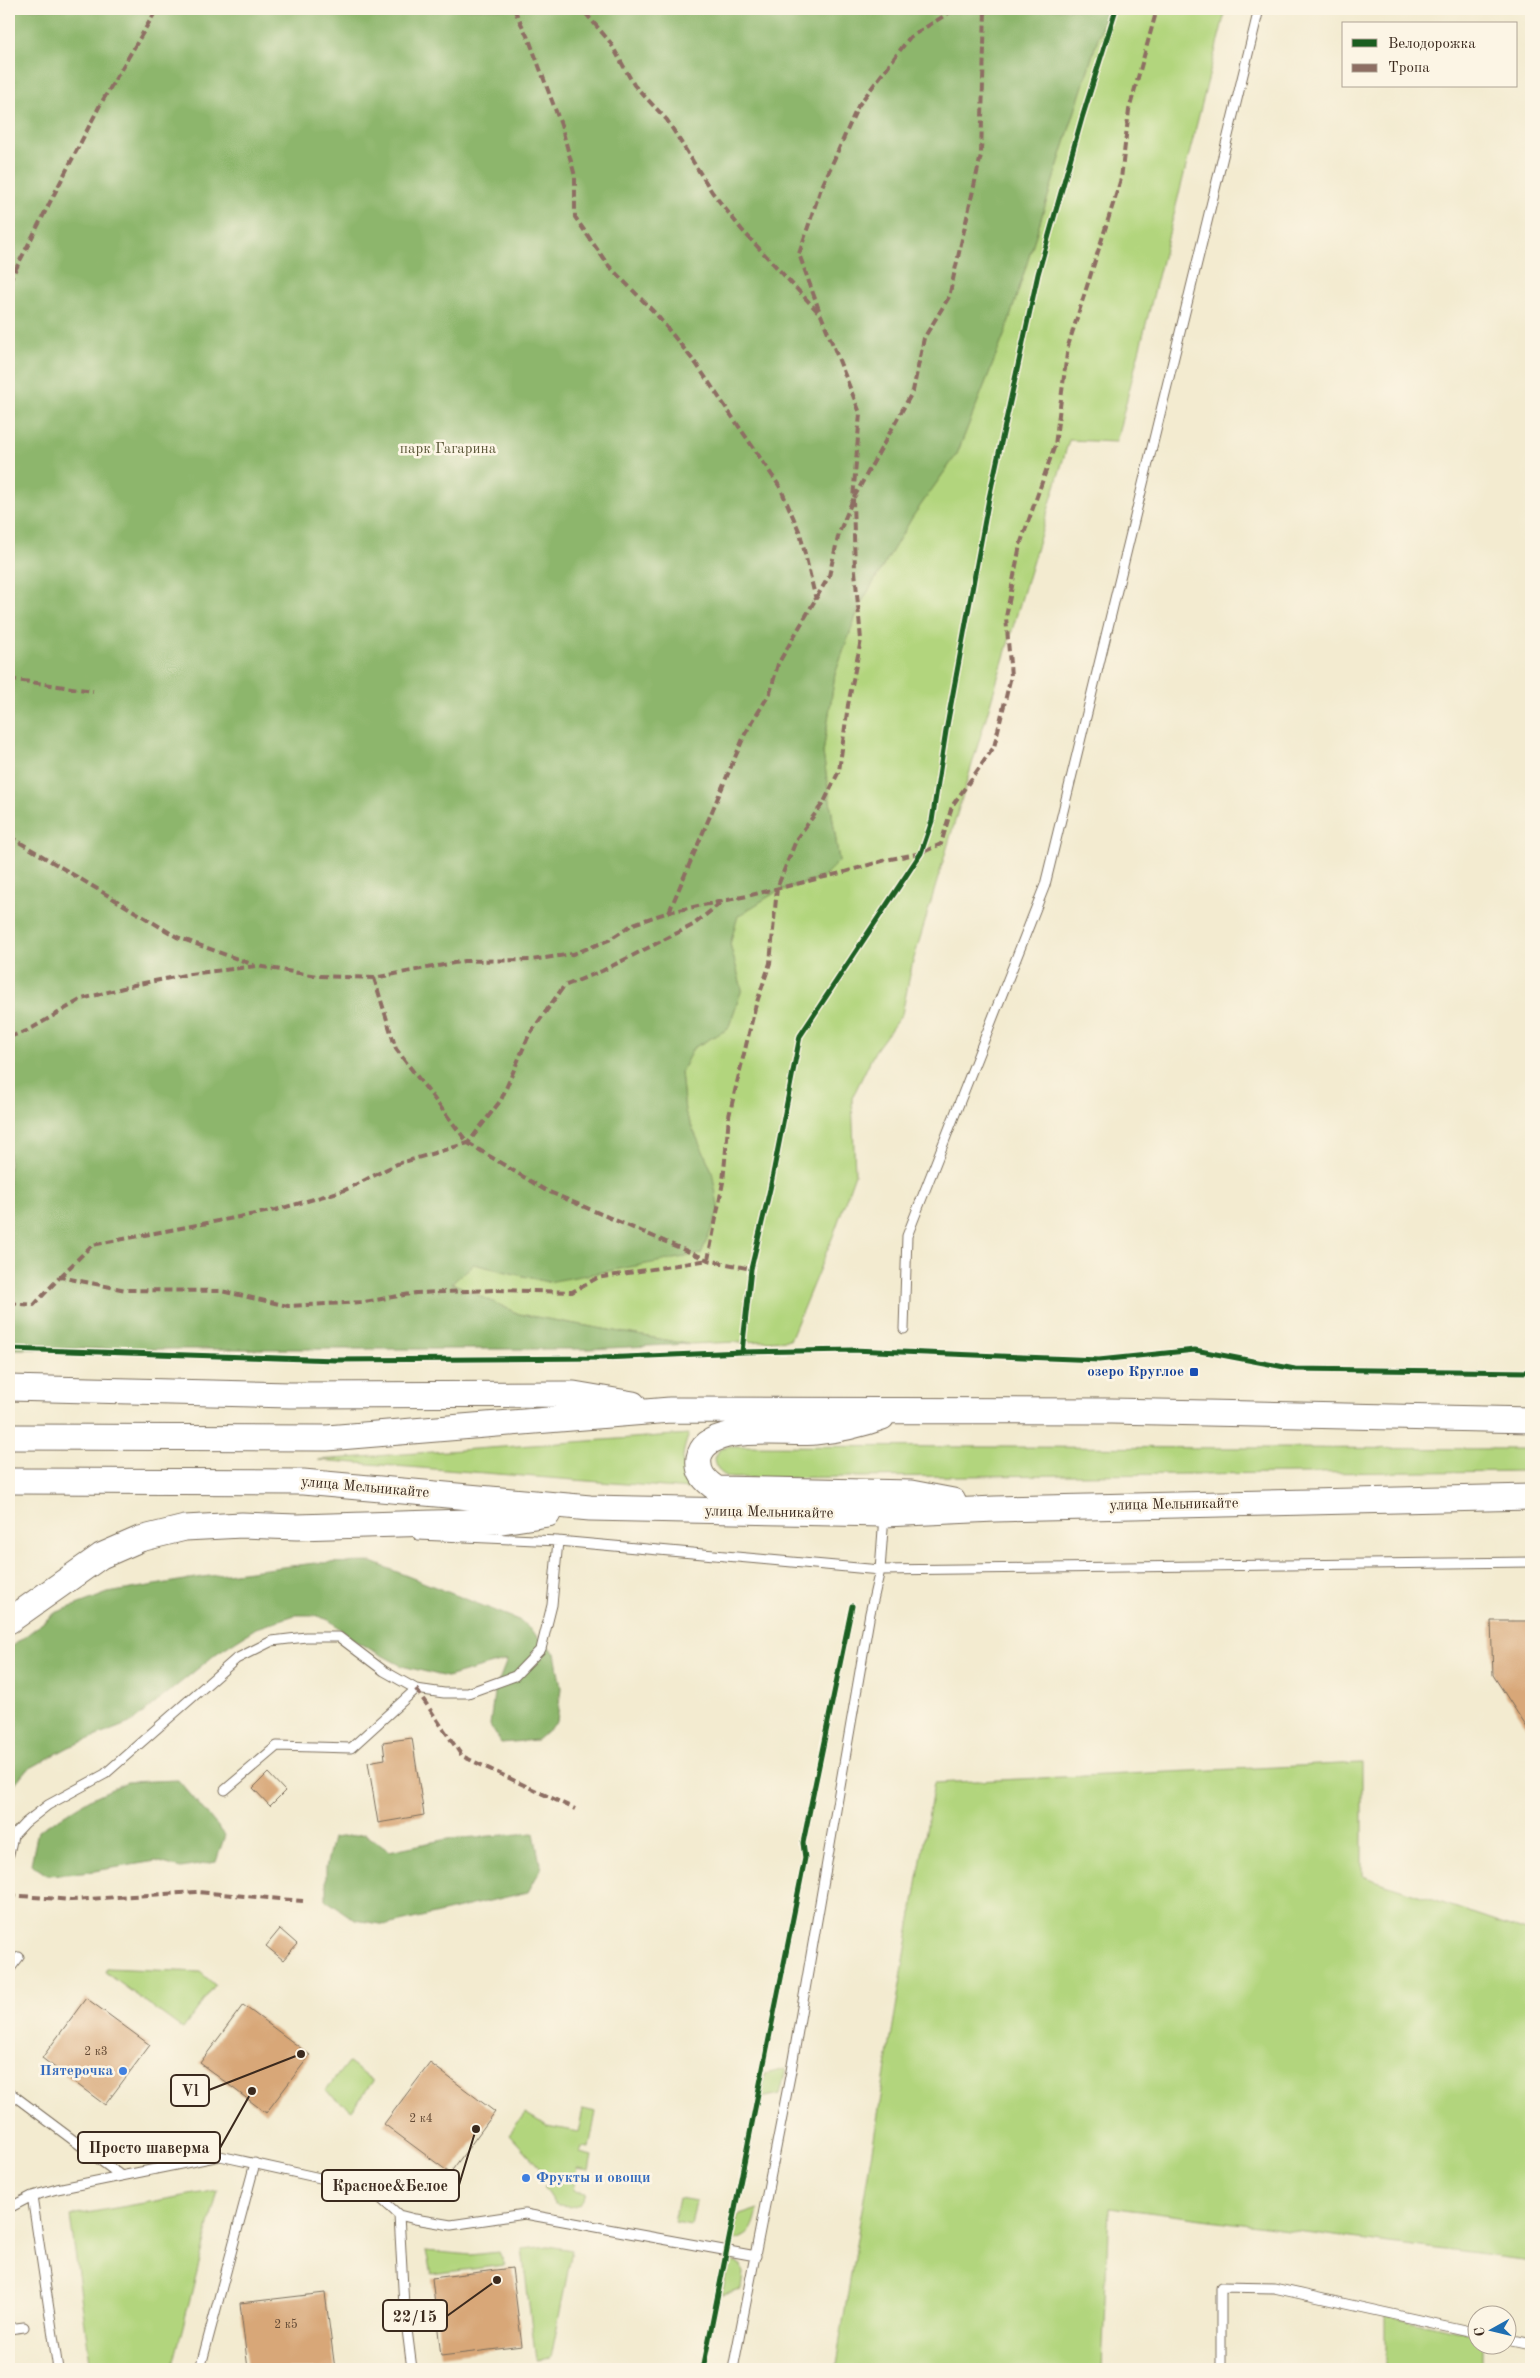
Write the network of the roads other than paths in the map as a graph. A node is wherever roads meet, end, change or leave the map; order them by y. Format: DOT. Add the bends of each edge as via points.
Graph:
graph roads {
  1 [pos="1259,9"];
  2 [pos="904,1329"];
  3 [pos="9,1388"];
  4 [pos="670,1410"];
  5 [pos="901,1410"];
  6 [pos="1531,1420"];
  7 [pos="9,1437"];
  8 [pos="9,1480"];
  9 [pos="1531,1497"];
  10 [pos="590,1508"];
  11 [pos="995,1508"];
  12 [pos="884,1514"];
  13 [pos="297,1527"];
  14 [pos="558,1541"];
  15 [pos="1531,1562"];
  16 [pos="880,1570"];
  17 [pos="9,1621"];
  18 [pos="416,1689"];
  19 [pos="225,1790"];
  20 [pos="9,1854"];
  21 [pos="19,1957"];
  22 [pos="9,1970"];
  23 [pos="9,2092"];
  24 [pos="255,2163"];
  25 [pos="120,2175"];
  26 [pos="32,2196"];
  27 [pos="9,2208"];
  28 [pos="399,2215"];
  29 [pos="756,2256"];
  30 [pos="24,2326"];
  31 [pos="9,2329"];
  32 [pos="1468,2331"];
  33 [pos="1518,2342"];
  34 [pos="1531,2345"];
  35 [pos="58,2369"];
  36 [pos="200,2369"];
  37 [pos="412,2369"];
  38 [pos="733,2369"];
  39 [pos="1221,2369"];
  1 -- 2 [label="lane" via="1045,885 907,1236"];
  3 -- 4 [label="main road" via="290,1395 574,1394"];
  4 -- 5 [label="main road"];
  4 -- 7 [label="main road" via="327,1438"];
  5 -- 6 [label="main road" via="1287,1413"];
  5 -- 11 [label="main road" via="853,1427 814,1432 735,1433 715,1437 700,1453 700,1473 717,1489 911,1493"];
  8 -- 10 [label="main road, улица Мельникайте" via="302,1482"];
  9 -- 11 [label="main road, улица Мельникайте"];
  10 -- 12 [label="main road, улица Мельникайте"];
  10 -- 13 [label="main road" via="502,1521"];
  11 -- 12 [label="main road, улица Мельникайте"];
  12 -- 16 [label="lane"];
  13 -- 14 [label="lane"];
  13 -- 17 [label="main road" via="185,1528 140,1539 101,1556"];
  14 -- 16 [label="lane"];
  14 -- 18 [label="lane" via="552,1605 541,1649 515,1676 485,1688 468,1692"];
  15 -- 16 [label="lane"];
  16 -- 29 [label="lane"];
  18 -- 19 [label="lane" via="351,1748 277,1746"];
  18 -- 20 [label="lane" via="384,1671 339,1637 272,1640 236,1659 105,1774 48,1805 25,1823 13,1836"];
  21 -- 22 [label="lane"];
  23 -- 25 [label="lane"];
  24 -- 25 [label="lane" via="220,2156"];
  24 -- 28 [label="lane" via="370,2189"];
  24 -- 36 [label="lane"];
  25 -- 26 [label="lane"];
  26 -- 27 [label="lane"];
  26 -- 35 [label="lane"];
  28 -- 29 [label="lane" via="452,2225 526,2214"];
  28 -- 37 [label="lane" via="404,2306"];
  29 -- 38 [label="lane"];
  30 -- 31 [label="lane"];
  32 -- 39 [label="lane" via="1274,2288 1221,2287"];
  33 -- 34 [label="lane"];
}
